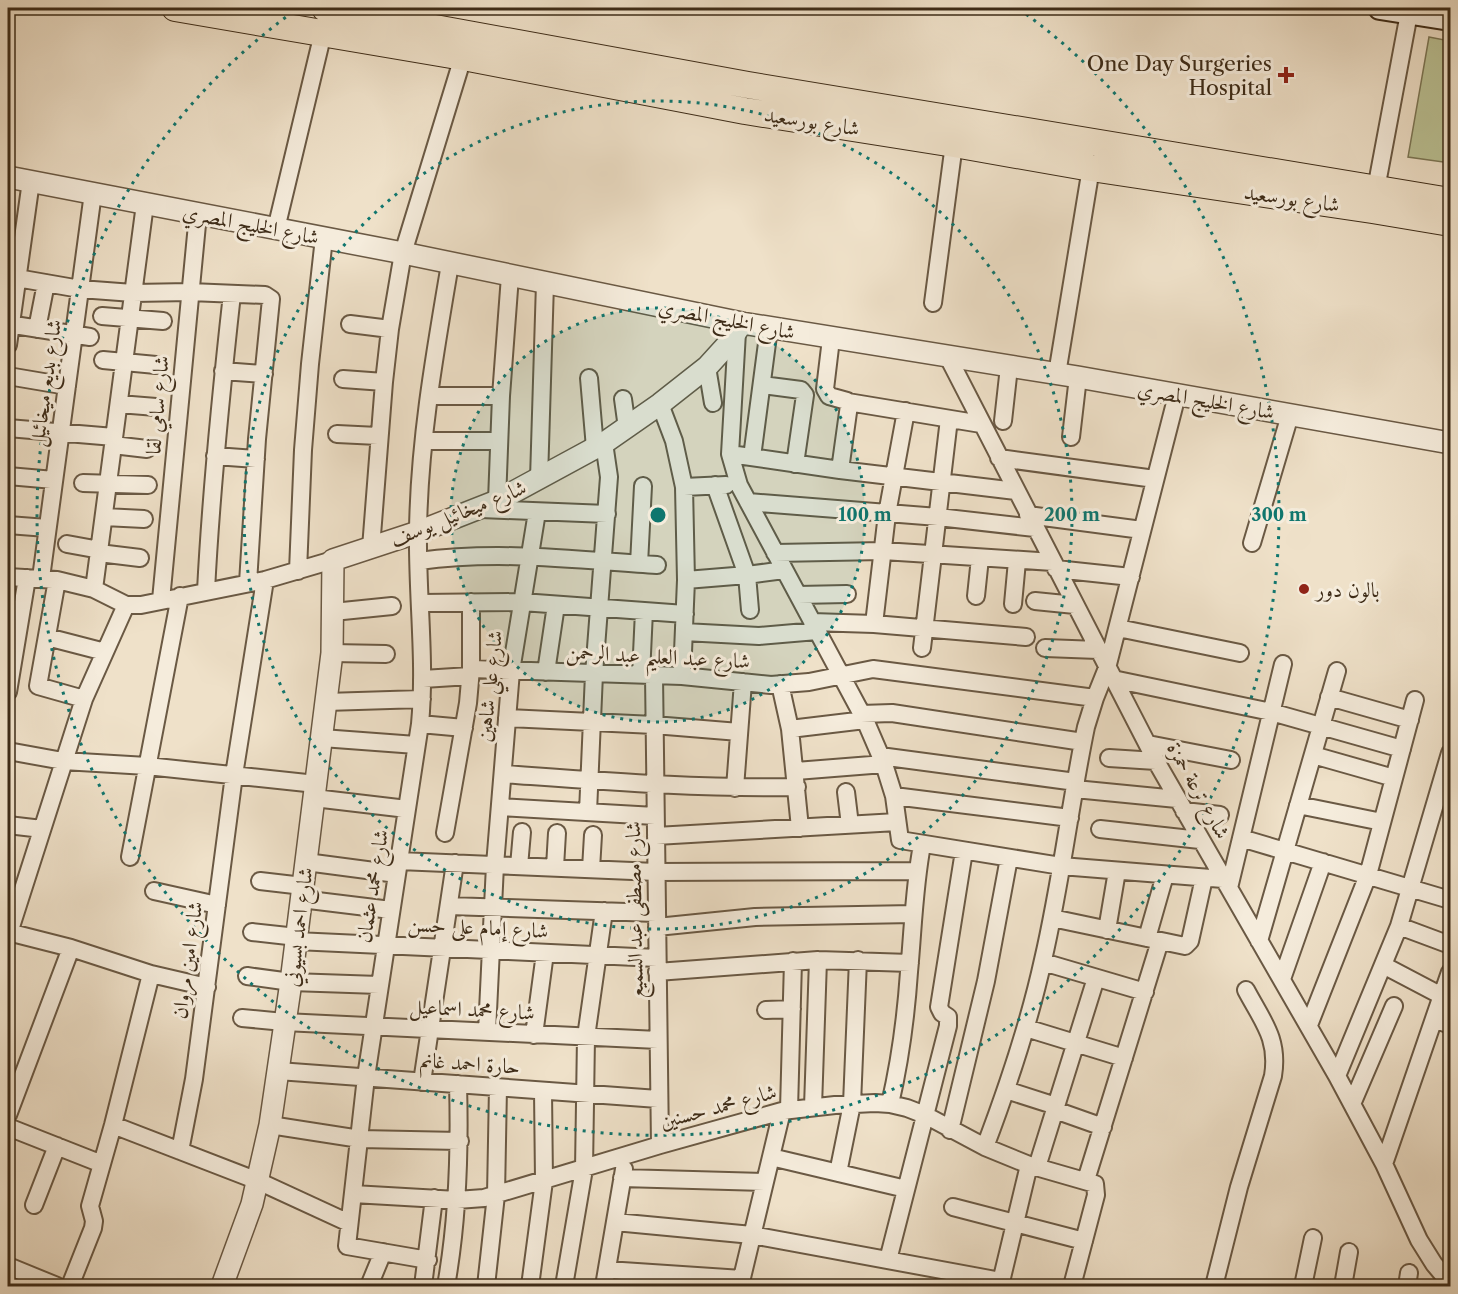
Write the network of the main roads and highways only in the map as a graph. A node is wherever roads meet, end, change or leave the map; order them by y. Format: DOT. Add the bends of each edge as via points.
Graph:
graph roads {
  1 [pos="175,8"];
  2 [pos="325,8"];
  3 [pos="1380,8"];
  4 [pos="1410,10"];
  5 [pos="1450,19"];
  6 [pos="1450,201"];
  7 [pos="1450,223"];
  1 -- 7 [label="main road, شارع بورسعيد" via="745,111"];
  2 -- 6 [label="main road, شارع بورسعيد" via="748,85"];
  3 -- 4 [label="main road"];
  4 -- 5 [label="main road"];
}
